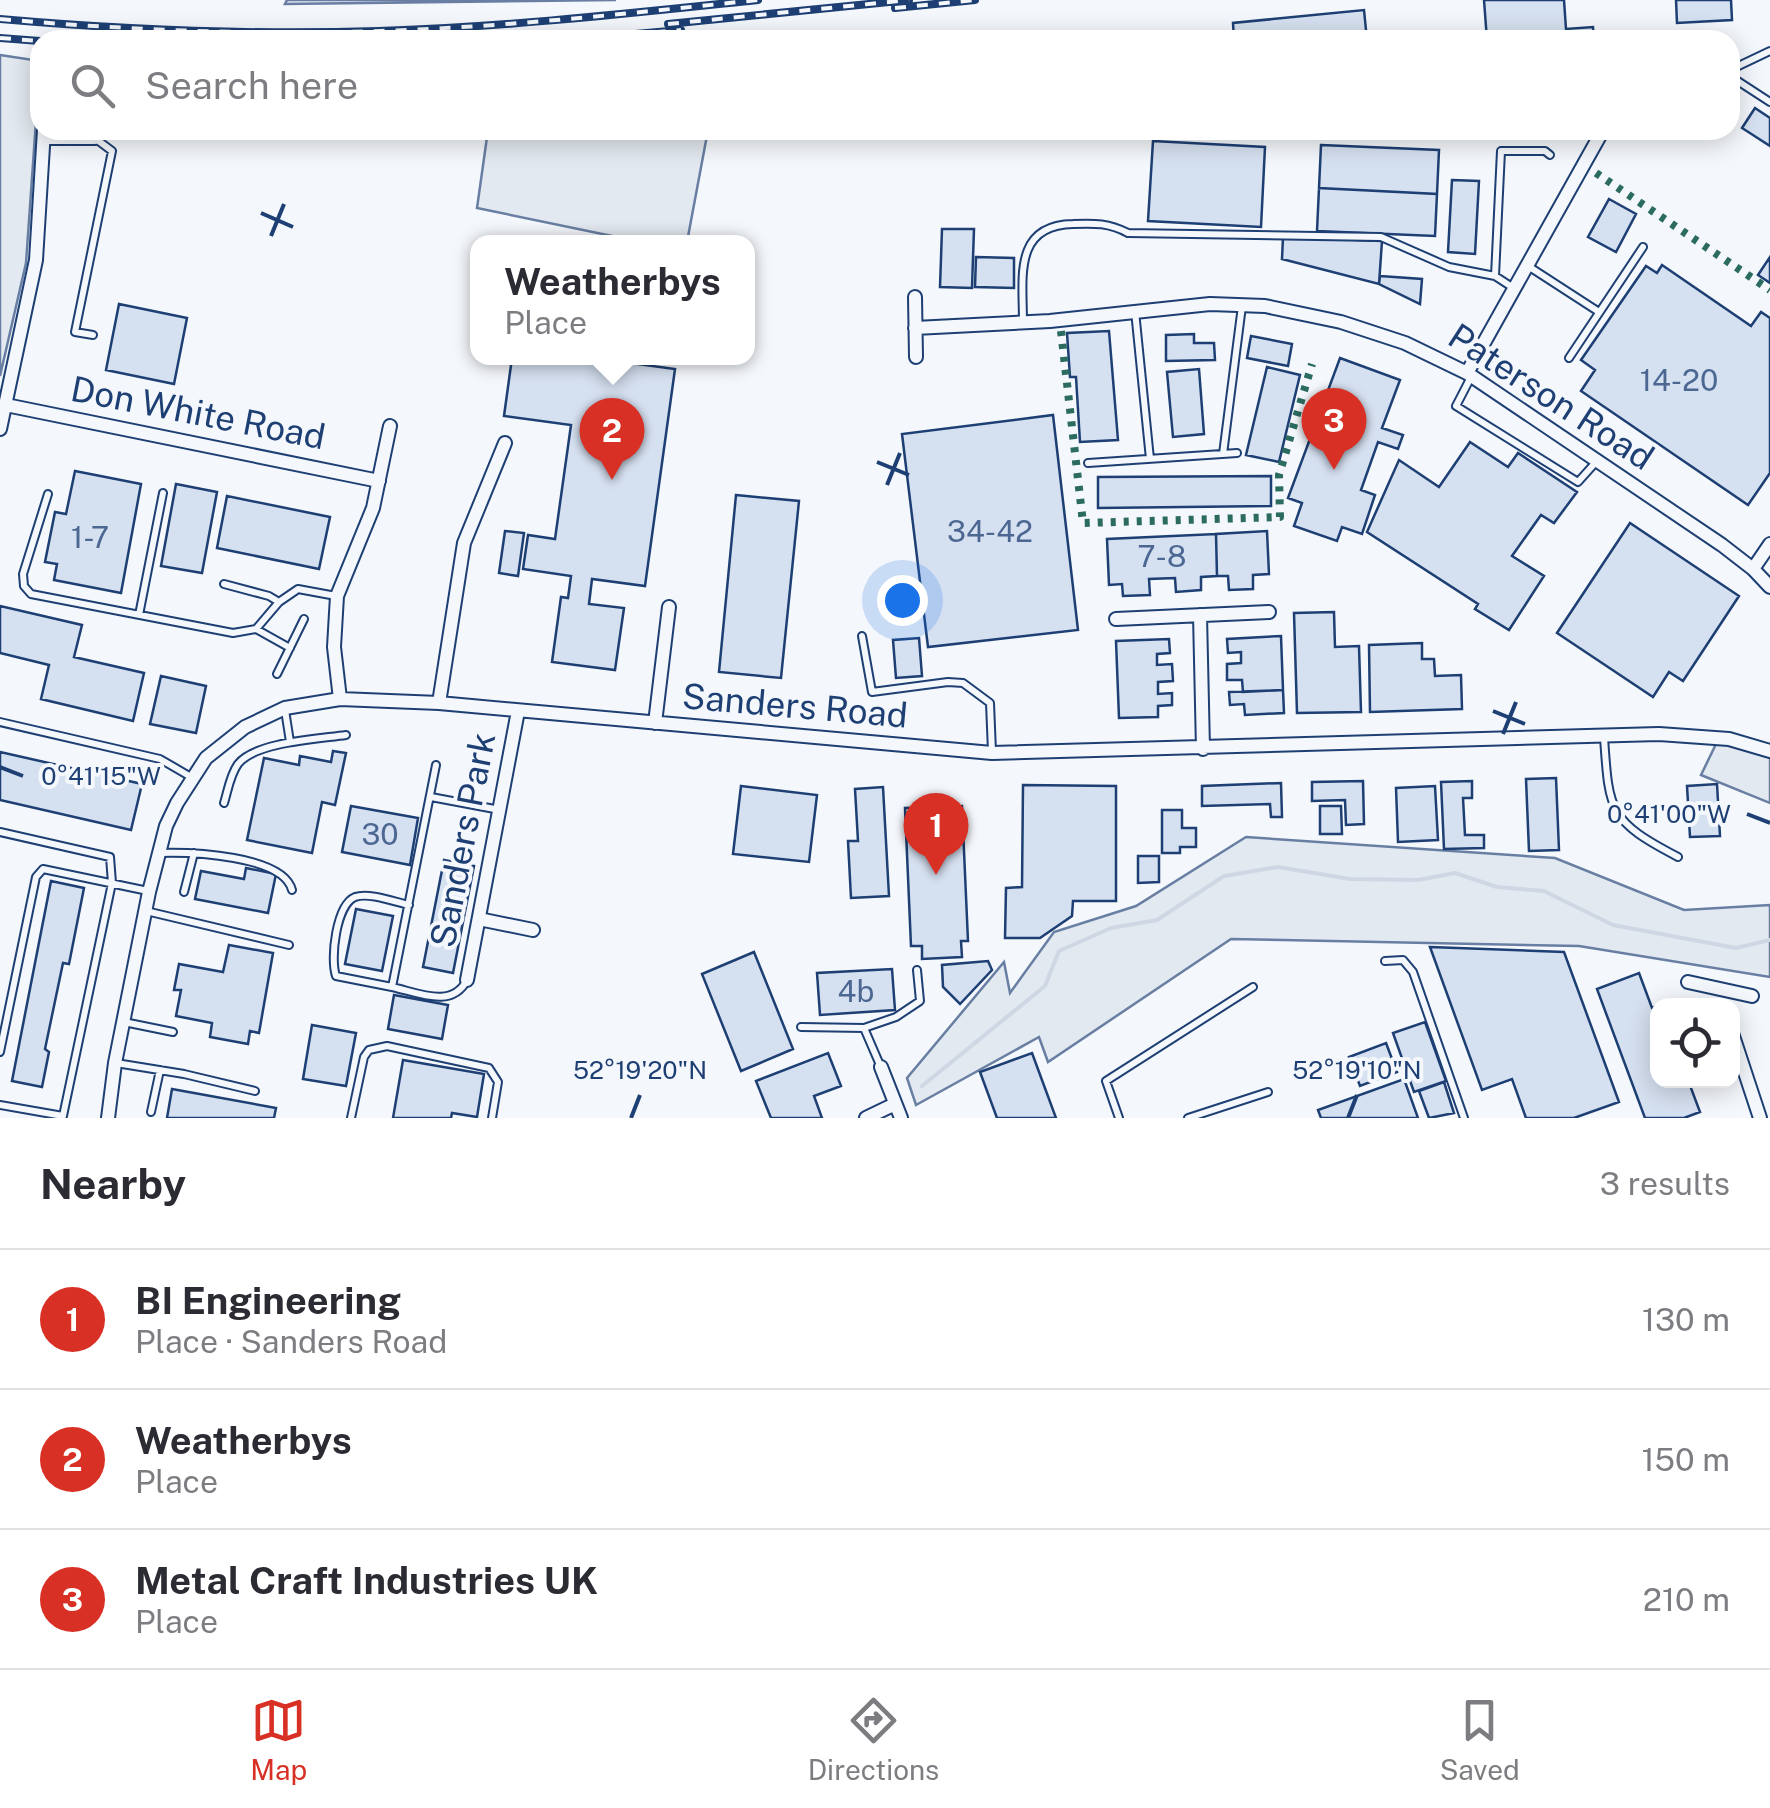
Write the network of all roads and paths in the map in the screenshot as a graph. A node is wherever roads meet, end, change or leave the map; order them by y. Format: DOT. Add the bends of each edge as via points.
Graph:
graph roads {
  1 [pos="1770,51"];
  2 [pos="1740,68"];
  3 [pos="1740,80"];
  4 [pos="1770,102"];
  5 [pos="44,140"];
  6 [pos="98,140"];
  7 [pos="1597,140"];
  8 [pos="1550,154"];
  9 [pos="1643,247"];
  10 [pos="1528,265"];
  11 [pos="1495,276"];
  12 [pos="1512,288"];
  13 [pos="915,297"];
  14 [pos="1242,305"];
  15 [pos="1134,310"];
  16 [pos="1600,312"];
  17 [pos="1023,322"];
  18 [pos="916,328"];
  19 [pos="93,336"];
  20 [pos="916,357"];
  21 [pos="1569,358"];
  22 [pos="1469,374"];
  23 [pos="6,404"];
  24 [pos="390,426"];
  25 [pos="0,429"];
  26 [pos="506,443"];
  27 [pos="1238,453"];
  28 [pos="1223,454"];
  29 [pos="1150,459"];
  30 [pos="1598,460"];
  31 [pos="1088,464"];
  32 [pos="379,481"];
  33 [pos="163,493"];
  34 [pos="48,494"];
  35 [pos="1770,544"];
  36 [pos="1753,569"];
  37 [pos="224,584"];
  38 [pos="1770,588"];
  39 [pos="337,596"];
  40 [pos="279,602"];
  41 [pos="669,607"];
  42 [pos="1269,612"];
  43 [pos="139,615"];
  44 [pos="1200,616"];
  45 [pos="304,619"];
  46 [pos="1116,619"];
  47 [pos="256,629"];
  48 [pos="862,636"];
  49 [pos="290,648"];
  50 [pos="277,674"];
  51 [pos="340,700"];
  52 [pos="439,703"];
  53 [pos="285,708"];
  54 [pos="518,711"];
  55 [pos="0,722"];
  56 [pos="655,723"];
  57 [pos="346,735"];
  58 [pos="1604,736"];
  59 [pos="290,742"];
  60 [pos="1203,749"];
  61 [pos="1770,751"];
  62 [pos="992,754"];
  63 [pos="436,765"];
  64 [pos="192,778"];
  65 [pos="431,797"];
  66 [pos="224,802"];
  67 [pos="501,810"];
  68 [pos="0,832"];
  69 [pos="158,853"];
  70 [pos="194,853"];
  71 [pos="1678,857"];
  72 [pos="112,883"];
  73 [pos="292,890"];
  74 [pos="149,892"];
  75 [pos="184,892"];
  76 [pos="409,905"];
  77 [pos="145,911"];
  78 [pos="479,920"];
  79 [pos="534,930"];
  80 [pos="289,944"];
  81 [pos="1384,962"];
  82 [pos="917,970"];
  83 [pos="467,980"];
  84 [pos="1688,982"];
  85 [pos="1253,987"];
  86 [pos="392,988"];
  87 [pos="1718,988"];
  88 [pos="1752,996"];
  89 [pos="1721,998"];
  90 [pos="123,1022"];
  91 [pos="801,1028"];
  92 [pos="864,1028"];
  93 [pos="173,1032"];
  94 [pos="0,1052"];
  95 [pos="1740,1057"];
  96 [pos="115,1063"];
  97 [pos="880,1066"];
  98 [pos="160,1070"];
  99 [pos="255,1090"];
  100 [pos="1268,1092"];
  101 [pos="895,1104"];
  102 [pos="0,1105"];
  103 [pos="151,1112"];
  104 [pos="108,1118"];
  105 [pos="351,1118"];
  106 [pos="492,1118"];
  107 [pos="866,1118"];
  108 [pos="901,1118"];
  109 [pos="1119,1118"];
  110 [pos="1188,1118"];
  111 [pos="1464,1118"];
  112 [pos="1760,1118"];
  1 -- 2 [label="lane"];
  3 -- 4 [label="lane"];
  5 -- 23 [label="street" via="36,260"];
  6 -- 19 [label="lane" via="112,151 75,332"];
  7 -- 10 [label="street"];
  8 -- 11 [label="lane" via="1501,151"];
  9 -- 16 [label="lane"];
  10 -- 12 [label="street"];
  10 -- 16 [label="lane"];
  11 -- 12 [label="lane"];
  11 -- 17 [label="lane" via="1449,267 1382,238 1128,233 1109,223 1058,224 1038,234 1024,260"];
  12 -- 22 [label="street"];
  13 -- 18 [label="street"];
  14 -- 15 [label="street, Paterson Road"];
  14 -- 22 [label="street, Paterson Road" via="1369,330"];
  14 -- 28 [label="lane"];
  15 -- 17 [label="street, Paterson Road"];
  15 -- 29 [label="lane"];
  16 -- 21 [label="lane"];
  17 -- 18 [label="street, Paterson Road"];
  18 -- 20 [label="street"];
  22 -- 30 [label="street, Paterson Road"];
  22 -- 30 [label="lane" via="1456,406 1578,482"];
  23 -- 25 [label="street"];
  23 -- 32 [label="street, Don White Road"];
  24 -- 32 [label="street"];
  26 -- 52 [label="street" via="464,543"];
  27 -- 28 [label="lane"];
  28 -- 29 [label="lane"];
  29 -- 31 [label="lane"];
  30 -- 36 [label="street, Paterson Road"];
  32 -- 39 [label="street"];
  33 -- 43 [label="lane"];
  34 -- 43 [label="lane" via="24,586 43,598"];
  35 -- 36 [label="street"];
  36 -- 38 [label="street, Paterson Road"];
  37 -- 40 [label="lane"];
  39 -- 40 [label="lane" via="298,588"];
  39 -- 51 [label="street"];
  40 -- 47 [label="lane"];
  41 -- 56 [label="street"];
  42 -- 44 [label="street"];
  43 -- 47 [label="lane" via="232,633"];
  44 -- 46 [label="street"];
  44 -- 60 [label="street"];
  45 -- 49 [label="lane"];
  47 -- 49 [label="lane"];
  48 -- 62 [label="lane" via="872,692 964,683 990,703"];
  49 -- 50 [label="lane"];
  51 -- 52 [label="street, Sanders Road"];
  51 -- 53 [label="street, Sanders Road"];
  52 -- 54 [label="street, Sanders Road"];
  53 -- 59 [label="lane"];
  53 -- 64 [label="street, Sanders Road" via="225,741"];
  54 -- 56 [label="street, Sanders Road"];
  54 -- 67 [label="street, Sanders Park"];
  55 -- 64 [label="lane" via="160,760"];
  56 -- 62 [label="street, Sanders Road"];
  57 -- 59 [label="lane"];
  58 -- 60 [label="street, Sanders Road"];
  58 -- 61 [label="street, Sanders Road" via="1696,734"];
  58 -- 71 [label="lane" via="1613,809"];
  59 -- 66 [label="lane" via="239,762"];
  60 -- 62 [label="street, Sanders Road"];
  63 -- 65 [label="lane"];
  64 -- 69 [label="street, Sanders Road"];
  65 -- 67 [label="lane"];
  65 -- 76 [label="lane"];
  67 -- 78 [label="street, Sanders Park"];
  68 -- 72 [label="lane" via="110,857"];
  69 -- 70 [label="lane"];
  69 -- 74 [label="street, Sanders Road"];
  70 -- 73 [label="lane" via="274,867 290,879"];
  70 -- 75 [label="lane"];
  72 -- 74 [label="lane"];
  72 -- 94 [label="lane" via="43,869 36,877"];
  72 -- 102 [label="lane" via="63,1116"];
  74 -- 77 [label="street, Sanders Road"];
  76 -- 86 [label="lane"];
  76 -- 86 [label="lane" via="360,895 342,910 332,963 336,976"];
  77 -- 80 [label="lane"];
  77 -- 90 [label="street, Sanders Road"];
  78 -- 79 [label="street"];
  78 -- 83 [label="street, Sanders Park"];
  81 -- 111 [label="lane" via="1403,960 1413,972"];
  82 -- 92 [label="lane" via="920,1001"];
  83 -- 86 [label="lane" via="450,998"];
  84 -- 87 [label="street"];
  85 -- 109 [label="lane" via="1106,1081"];
  87 -- 88 [label="street"];
  87 -- 89 [label="street"];
  90 -- 93 [label="lane"];
  90 -- 96 [label="street, Sanders Road"];
  91 -- 92 [label="lane"];
  92 -- 97 [label="lane"];
  95 -- 112 [label="street"];
  96 -- 98 [label="lane"];
  96 -- 104 [label="street, Sanders Road"];
  97 -- 101 [label="street"];
  98 -- 99 [label="lane"];
  98 -- 103 [label="lane"];
  100 -- 110 [label="lane"];
  101 -- 107 [label="street"];
  101 -- 108 [label="street"];
  105 -- 106 [label="lane" via="364,1057 386,1046 489,1068 498,1082"];
}
